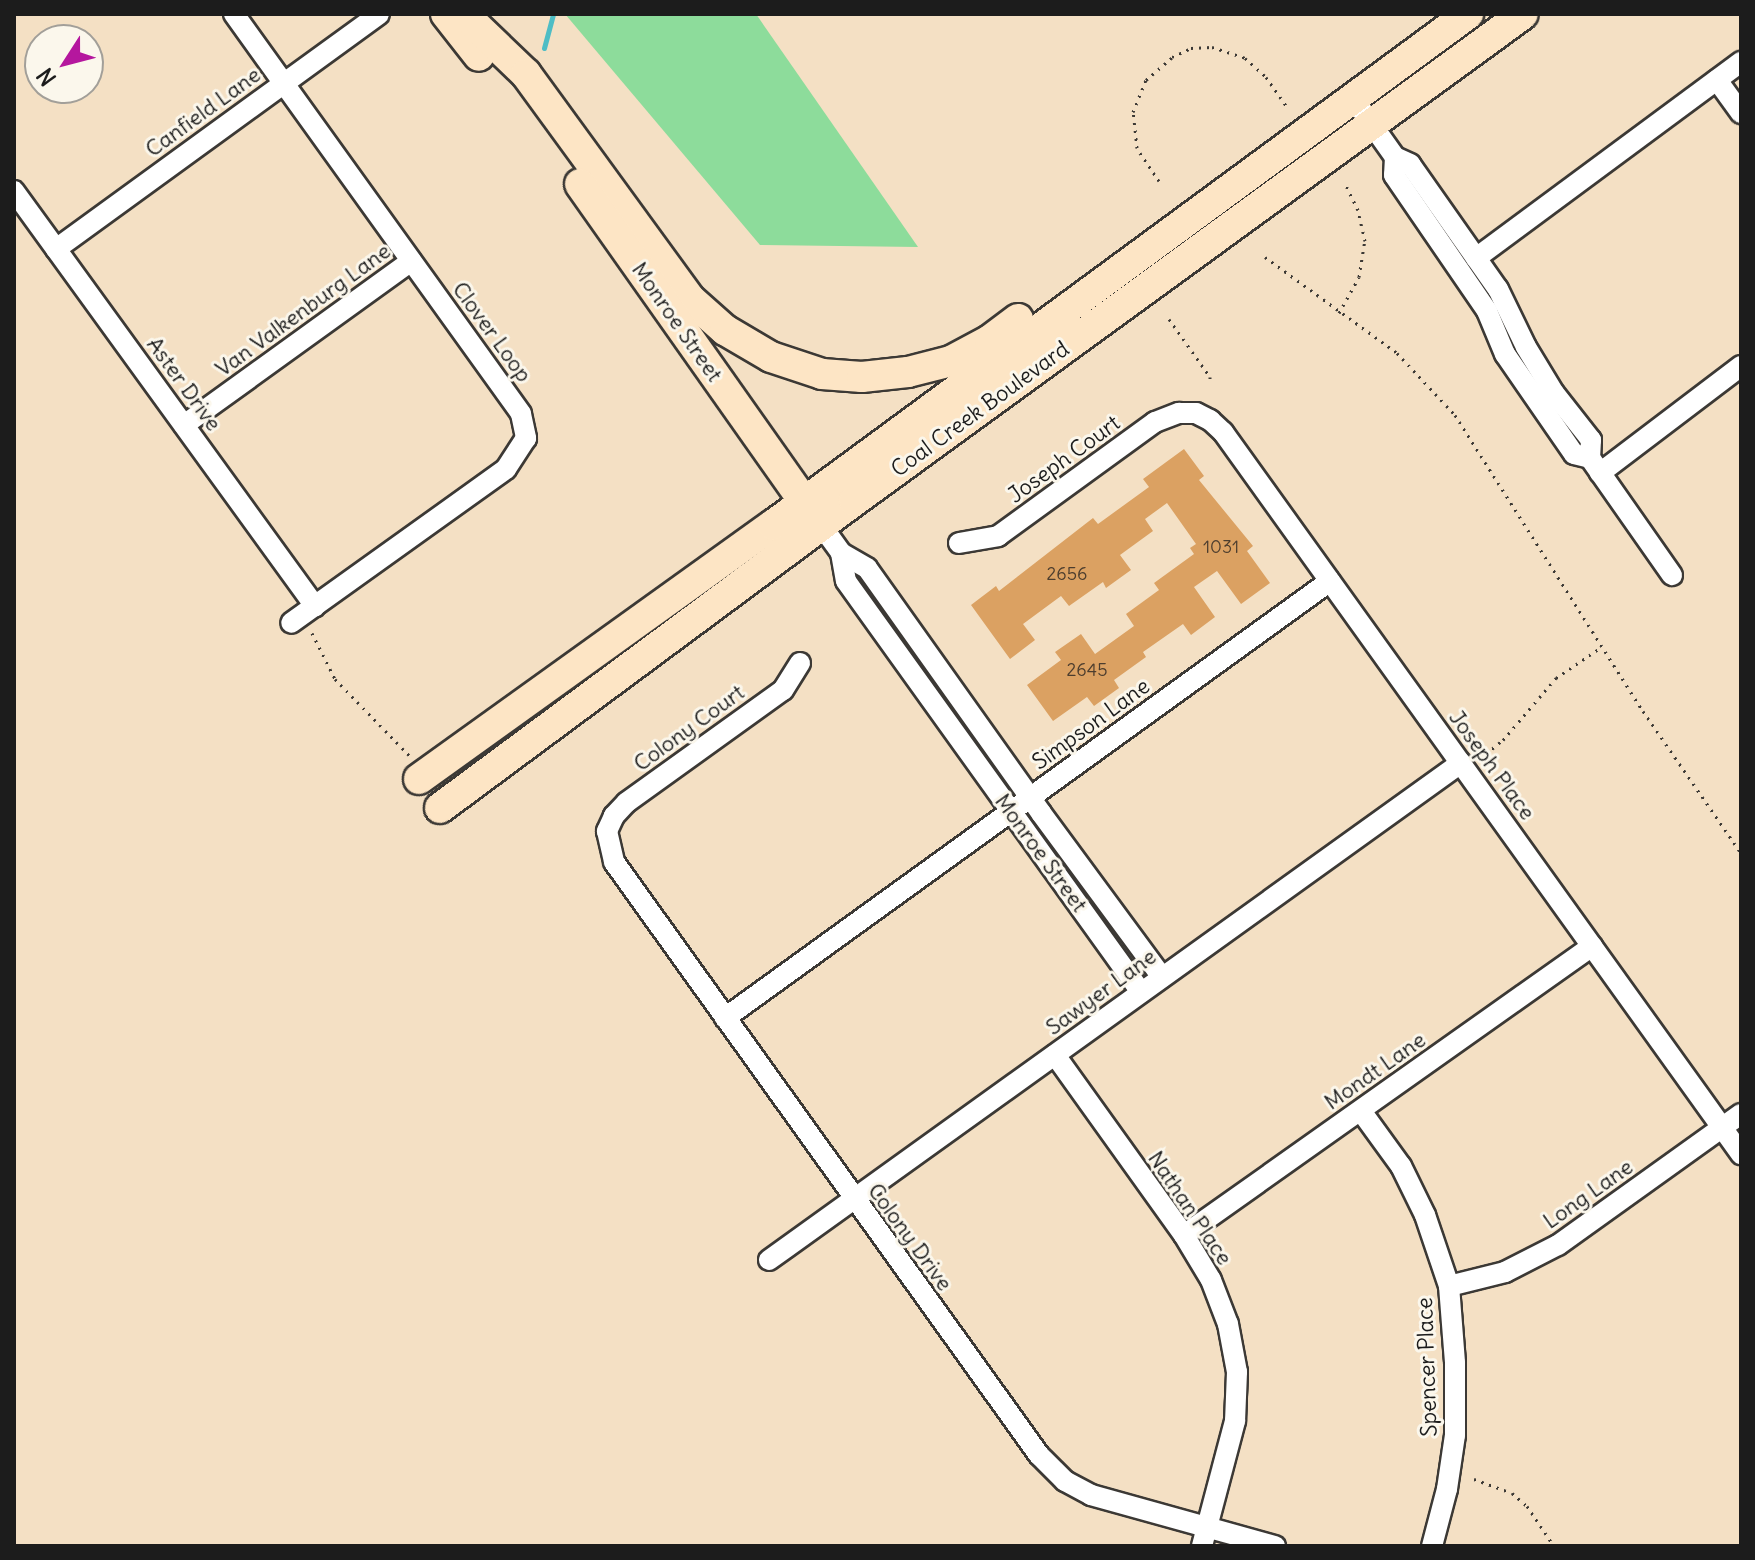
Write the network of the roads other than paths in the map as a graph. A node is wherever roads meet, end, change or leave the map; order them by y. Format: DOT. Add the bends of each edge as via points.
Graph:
graph roads {
  1 [pos="234,14"];
  2 [pos="379,14"];
  3 [pos="1468,14"];
  4 [pos="1523,14"];
  5 [pos="463,17"];
  6 [pos="1741,62"];
  7 [pos="1717,80"];
  8 [pos="284,83"];
  9 [pos="1353,98"];
  10 [pos="1741,113"];
  11 [pos="1327,116"];
  12 [pos="1371,125"];
  13 [pos="1395,157"];
  14 [pos="14,191"];
  15 [pos="56,249"];
  16 [pos="1476,258"];
  17 [pos="411,261"];
  18 [pos="1741,366"];
  19 [pos="1196,413"];
  20 [pos="184,425"];
  21 [pos="1595,466"];
  22 [pos="813,513"];
  23 [pos="959,543"];
  24 [pos="841,553"];
  25 [pos="1672,575"];
  26 [pos="1330,581"];
  27 [pos="315,606"];
  28 [pos="291,623"];
  29 [pos="800,663"];
  30 [pos="1469,762"];
  31 [pos="414,768"];
  32 [pos="1030,798"];
  33 [pos="440,808"];
  34 [pos="1011,812"];
  35 [pos="607,831"];
  36 [pos="1592,946"];
  37 [pos="1162,977"];
  38 [pos="1141,992"];
  39 [pos="725,1018"];
  40 [pos="1055,1055"];
  41 [pos="1361,1111"];
  42 [pos="1741,1114"];
  43 [pos="1722,1128"];
  44 [pos="1741,1154"];
  45 [pos="853,1199"];
  46 [pos="1184,1235"];
  47 [pos="769,1260"];
  48 [pos="1449,1286"];
  49 [pos="1205,1536"];
  50 [pos="1275,1546"];
  51 [pos="1432,1546"];
  1 -- 8 [label="street, Clover Loop"];
  2 -- 8 [label="street, Canfield Lane"];
  3 -- 9 [label="main road, Coal Creek Boulevard"];
  4 -- 12 [label="main road, Coal Creek Boulevard"];
  5 -- 11 [label="main road" via="526,74 690,299 725,330 771,357 822,374 862,377 951,361 990,340 1199,188"];
  5 -- 22 [label="main road, Monroe Street"];
  6 -- 7 [label="street"];
  7 -- 10 [label="street"];
  7 -- 16 [label="street"];
  8 -- 15 [label="street, Canfield Lane"];
  8 -- 17 [label="street, Clover Loop"];
  9 -- 11 [label="main road, Coal Creek Boulevard"];
  9 -- 12 [label="street"];
  11 -- 22 [label="main road, Coal Creek Boulevard"];
  12 -- 13 [label="street"];
  12 -- 22 [label="main road, Coal Creek Boulevard"];
  13 -- 16 [label="street" via="1410,164"];
  13 -- 21 [label="street" via="1394,175 1487,311 1505,354 1574,454"];
  14 -- 15 [label="street, Aster Drive"];
  15 -- 20 [label="street, Aster Drive"];
  16 -- 21 [label="street" via="1554,393 1591,440"];
  17 -- 20 [label="street, Van Valkenburg Lane"];
  17 -- 27 [label="street, Clover Loop" via="521,414 526,438 506,469"];
  18 -- 21 [label="street"];
  19 -- 23 [label="street, Joseph Court" via="1155,422 998,536"];
  19 -- 26 [label="street, Joseph Place" via="1223,432"];
  20 -- 27 [label="street, Aster Drive"];
  21 -- 25 [label="street"];
  22 -- 24 [label="street, Monroe Street"];
  22 -- 31 [label="main road, Coal Creek Boulevard"];
  22 -- 33 [label="main road, Coal Creek Boulevard"];
  24 -- 32 [label="street, Monroe Street" via="867,568"];
  24 -- 34 [label="street, Monroe Street" via="846,581"];
  26 -- 30 [label="street, Joseph Place"];
  26 -- 32 [label="street, Simpson Lane"];
  27 -- 28 [label="street, Clover Loop"];
  29 -- 35 [label="street, Colony Court" via="783,690 626,803"];
  30 -- 36 [label="street, Joseph Place"];
  30 -- 37 [label="street, Sawyer Lane"];
  32 -- 34 [label="street, Simpson Lane"];
  32 -- 37 [label="street, Monroe Street"];
  34 -- 38 [label="street, Monroe Street"];
  34 -- 39 [label="street, Simpson Lane"];
  35 -- 39 [label="street, Colony Drive" via="614,862"];
  36 -- 41 [label="street, Mondt Lane"];
  36 -- 43 [label="street, Joseph Place"];
  37 -- 38 [label="street, Sawyer Lane"];
  38 -- 40 [label="street, Sawyer Lane"];
  39 -- 45 [label="street, Colony Drive"];
  40 -- 45 [label="street, Sawyer Lane"];
  40 -- 46 [label="street, Nathan Place"];
  41 -- 46 [label="street, Mondt Lane"];
  41 -- 48 [label="street, Spencer Place" via="1401,1166 1425,1215"];
  42 -- 43 [label="street, Long Lane"];
  43 -- 44 [label="street, Joseph Place"];
  43 -- 48 [label="street, Long Lane" via="1558,1245 1505,1272"];
  45 -- 47 [label="street, Sawyer Lane"];
  45 -- 49 [label="street, Colony Drive" via="1039,1455 1065,1481"];
  46 -- 49 [label="street, Nathan Place" via="1211,1280 1228,1324 1237,1372 1235,1421"];
  48 -- 51 [label="street, Spencer Place" via="1455,1435"];
  49 -- 50 [label="street, Colony Drive"];
}
